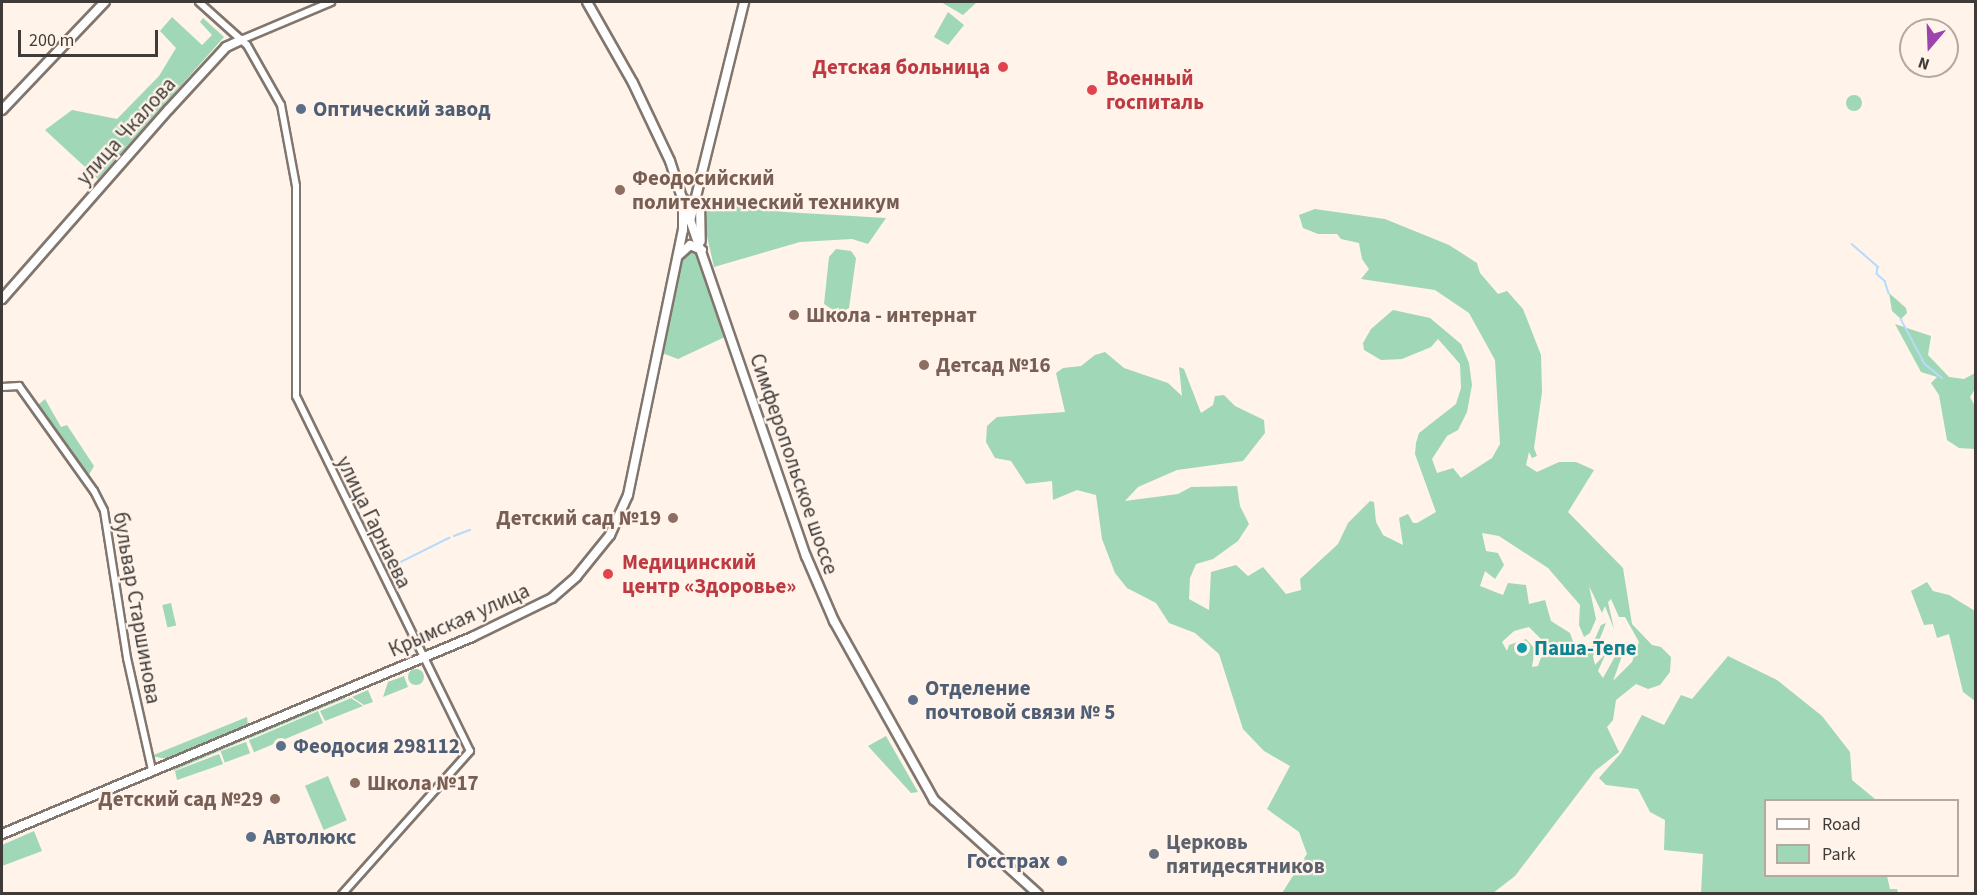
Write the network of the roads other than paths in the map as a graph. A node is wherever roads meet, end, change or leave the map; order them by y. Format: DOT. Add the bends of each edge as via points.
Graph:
graph roads {
  1 [pos="105,2"];
  2 [pos="199,2"];
  3 [pos="331,2"];
  4 [pos="587,2"];
  5 [pos="744,2"];
  6 [pos="241,40"];
  7 [pos="2,110"];
  8 [pos="700,195"];
  9 [pos="682,200"];
  10 [pos="690,221"];
  11 [pos="702,251"];
  12 [pos="677,256"];
  13 [pos="2,299"];
  14 [pos="2,387"];
  15 [pos="423,658"];
  16 [pos="152,770"];
  17 [pos="2,834"];
  18 [pos="342,894"];
  19 [pos="1038,894"];
  1 -- 7 [label="main road"];
  2 -- 6 [label="street"];
  3 -- 6 [label="street, улица Чкалова"];
  4 -- 9 [label="main road, Симферопольское шоссе" via="633,83 670,161"];
  5 -- 8 [label="main road"];
  6 -- 13 [label="main road, улица Чкалова" via="226,47"];
  6 -- 15 [label="street, улица Гарнаева" via="281,105 296,186 296,396"];
  8 -- 9 [label="main road" via="691,205"];
  8 -- 10 [label="main road, Крымская улица"];
  8 -- 11 [label="main road"];
  9 -- 10 [label="main road, Симферопольское шоссе"];
  9 -- 12 [label="main road" via="684,224"];
  10 -- 11 [label="main road, Симферопольское шоссе"];
  10 -- 12 [label="main road, Крымская улица"];
  11 -- 12 [label="main road" via="690,245"];
  11 -- 19 [label="main road, Симферопольское шоссе" via="806,556 834,621 934,800"];
  12 -- 15 [label="main road, Крымская улица" via="636,465 610,535 576,577 552,598"];
  14 -- 16 [label="street, бульвар Старшинова" via="19,386 93,489 104,511 127,658"];
  15 -- 16 [label="main road, Крымская улица"];
  15 -- 18 [label="street, улица Гарнаева" via="470,751"];
  16 -- 17 [label="main road, Крымская улица"];
}
